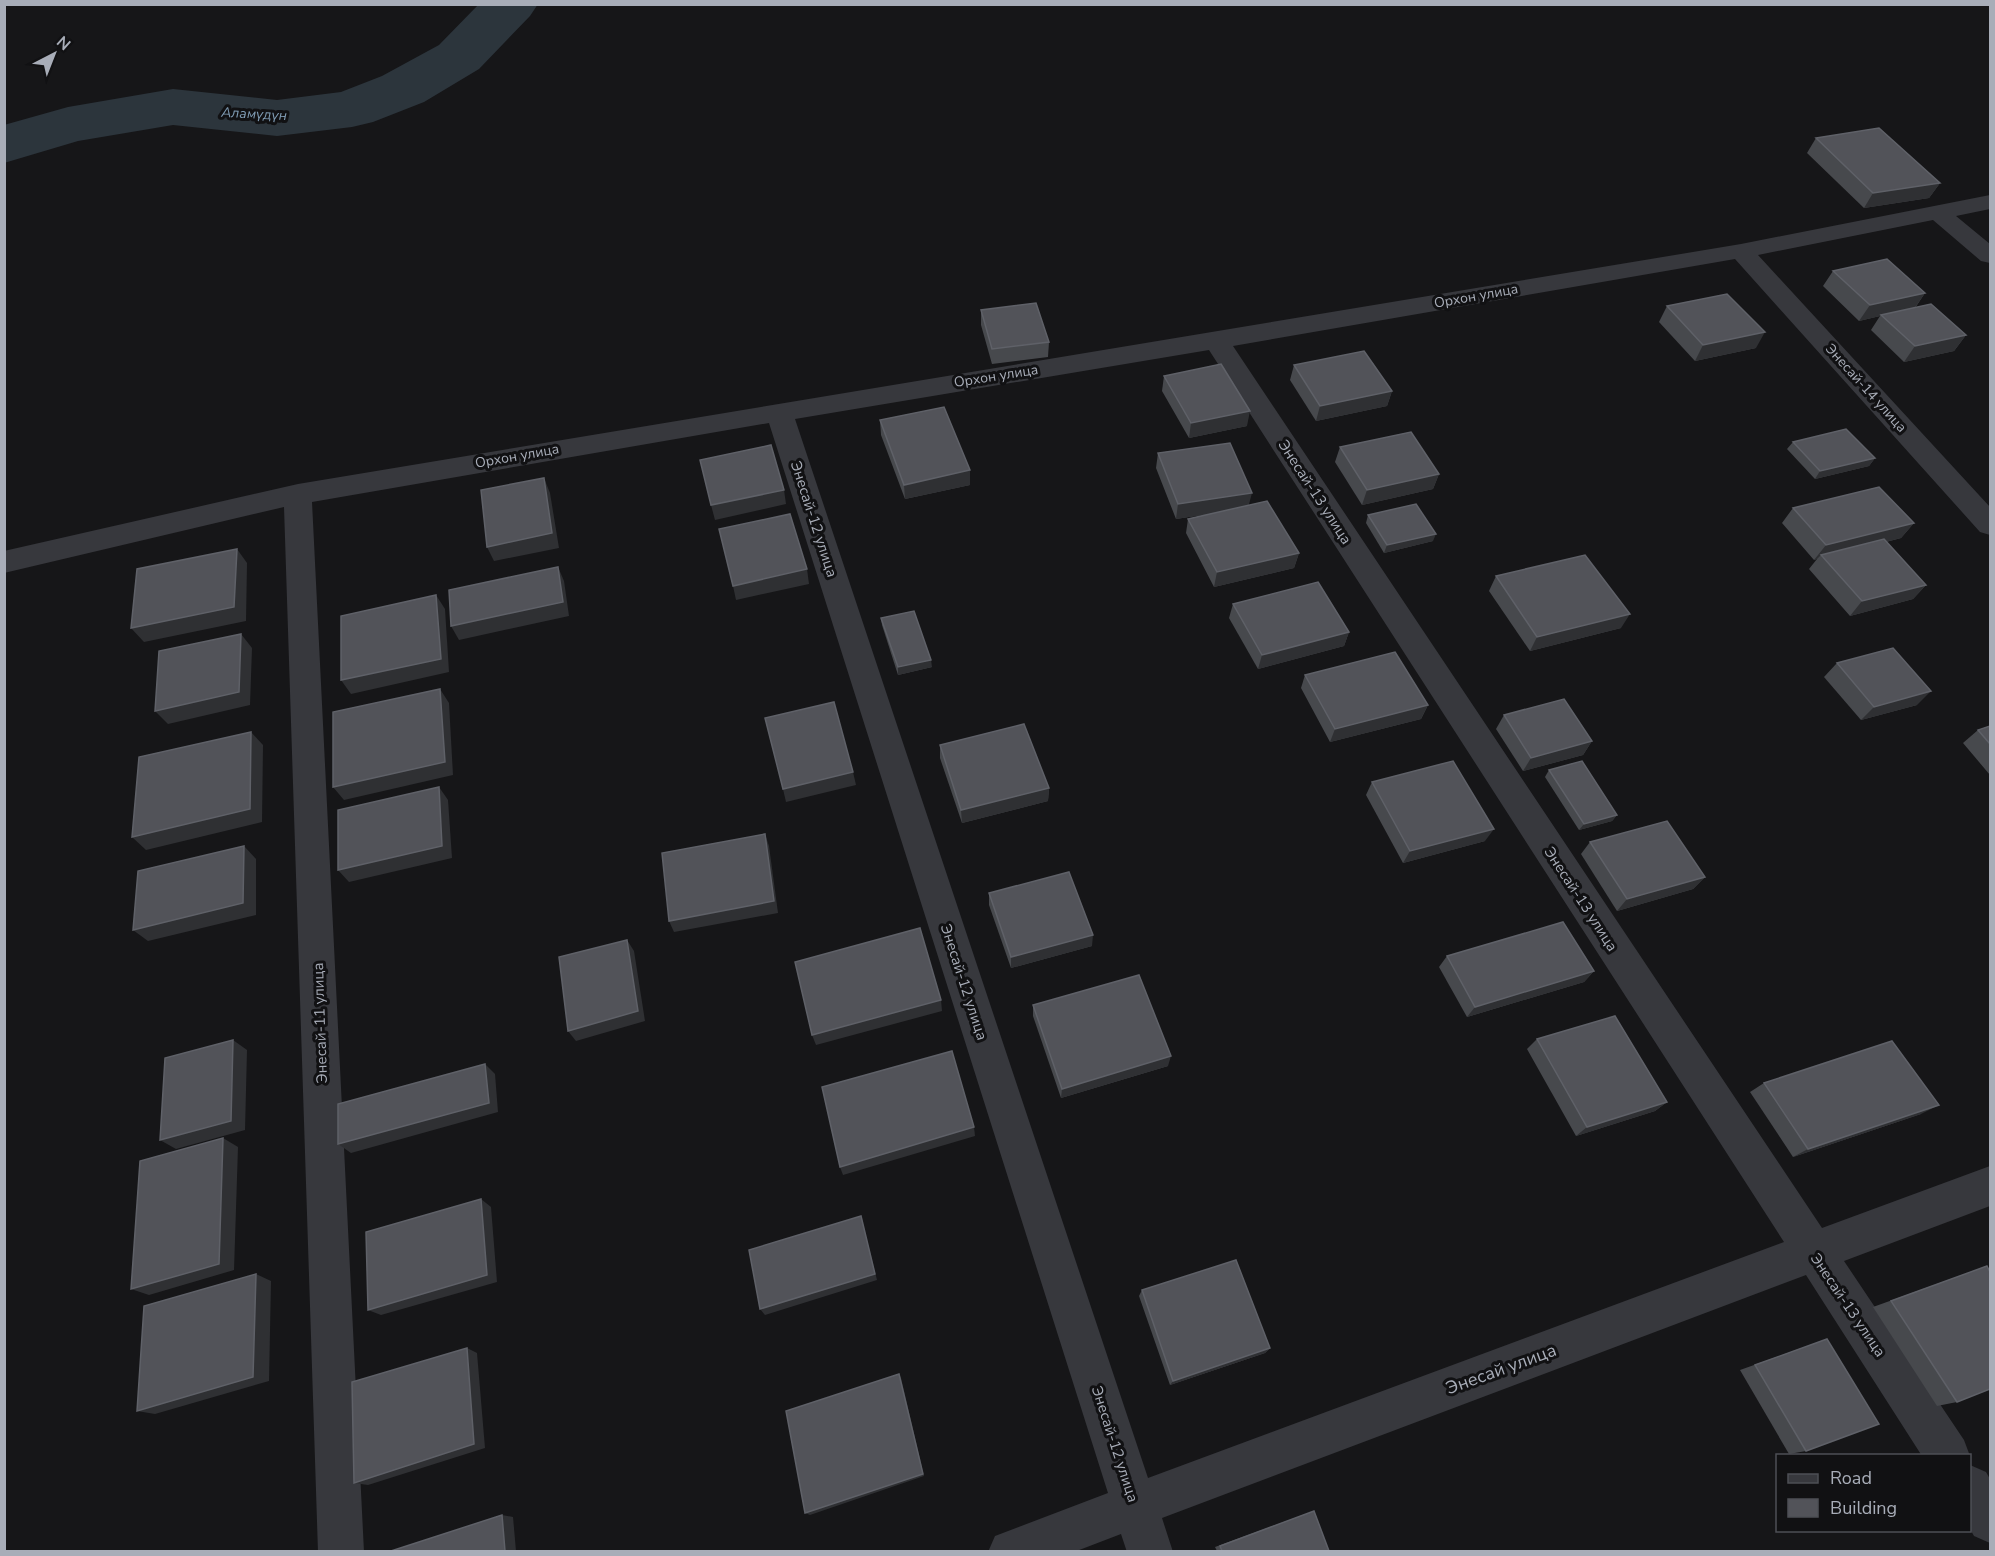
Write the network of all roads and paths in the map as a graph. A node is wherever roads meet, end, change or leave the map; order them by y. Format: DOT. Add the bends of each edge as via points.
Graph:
graph roads {
  1 [pos="1990,202"];
  2 [pos="1940,213"];
  3 [pos="1741,251"];
  4 [pos="1990,256"];
  5 [pos="1216,341"];
  6 [pos="779,412"];
  7 [pos="298,494"];
  8 [pos="1990,525"];
  9 [pos="4,562"];
  10 [pos="1990,1186"];
  11 [pos="1814,1254"];
  12 [pos="1947,1454"];
  13 [pos="1971,1490"];
  14 [pos="1134,1504"];
  15 [pos="1990,1520"];
  16 [pos="342,1551"];
  17 [pos="1011,1551"];
  18 [pos="1150,1551"];
  1 -- 2 [label="street, Орхон улица"];
  2 -- 3 [label="street, Орхон улица"];
  2 -- 4 [label="street"];
  3 -- 5 [label="street, Орхон улица"];
  3 -- 8 [label="street, Энесай-14 улица"];
  5 -- 6 [label="street, Орхон улица"];
  5 -- 11 [label="street, Энесай-13 улица"];
  6 -- 7 [label="street, Орхон улица"];
  6 -- 14 [label="street, Энесай-12 улица"];
  7 -- 9 [label="street, Орхон улица"];
  7 -- 16 [label="street, Энесай-11 улица"];
  10 -- 11 [label="street, Энесай улица"];
  11 -- 12 [label="street, Энесай-13 улица"];
  11 -- 14 [label="street, Энесай улица"];
  13 -- 15 [label="street"];
  14 -- 17 [label="street, Энесай улица"];
  14 -- 18 [label="street, Энесай-12 улица"];
}
